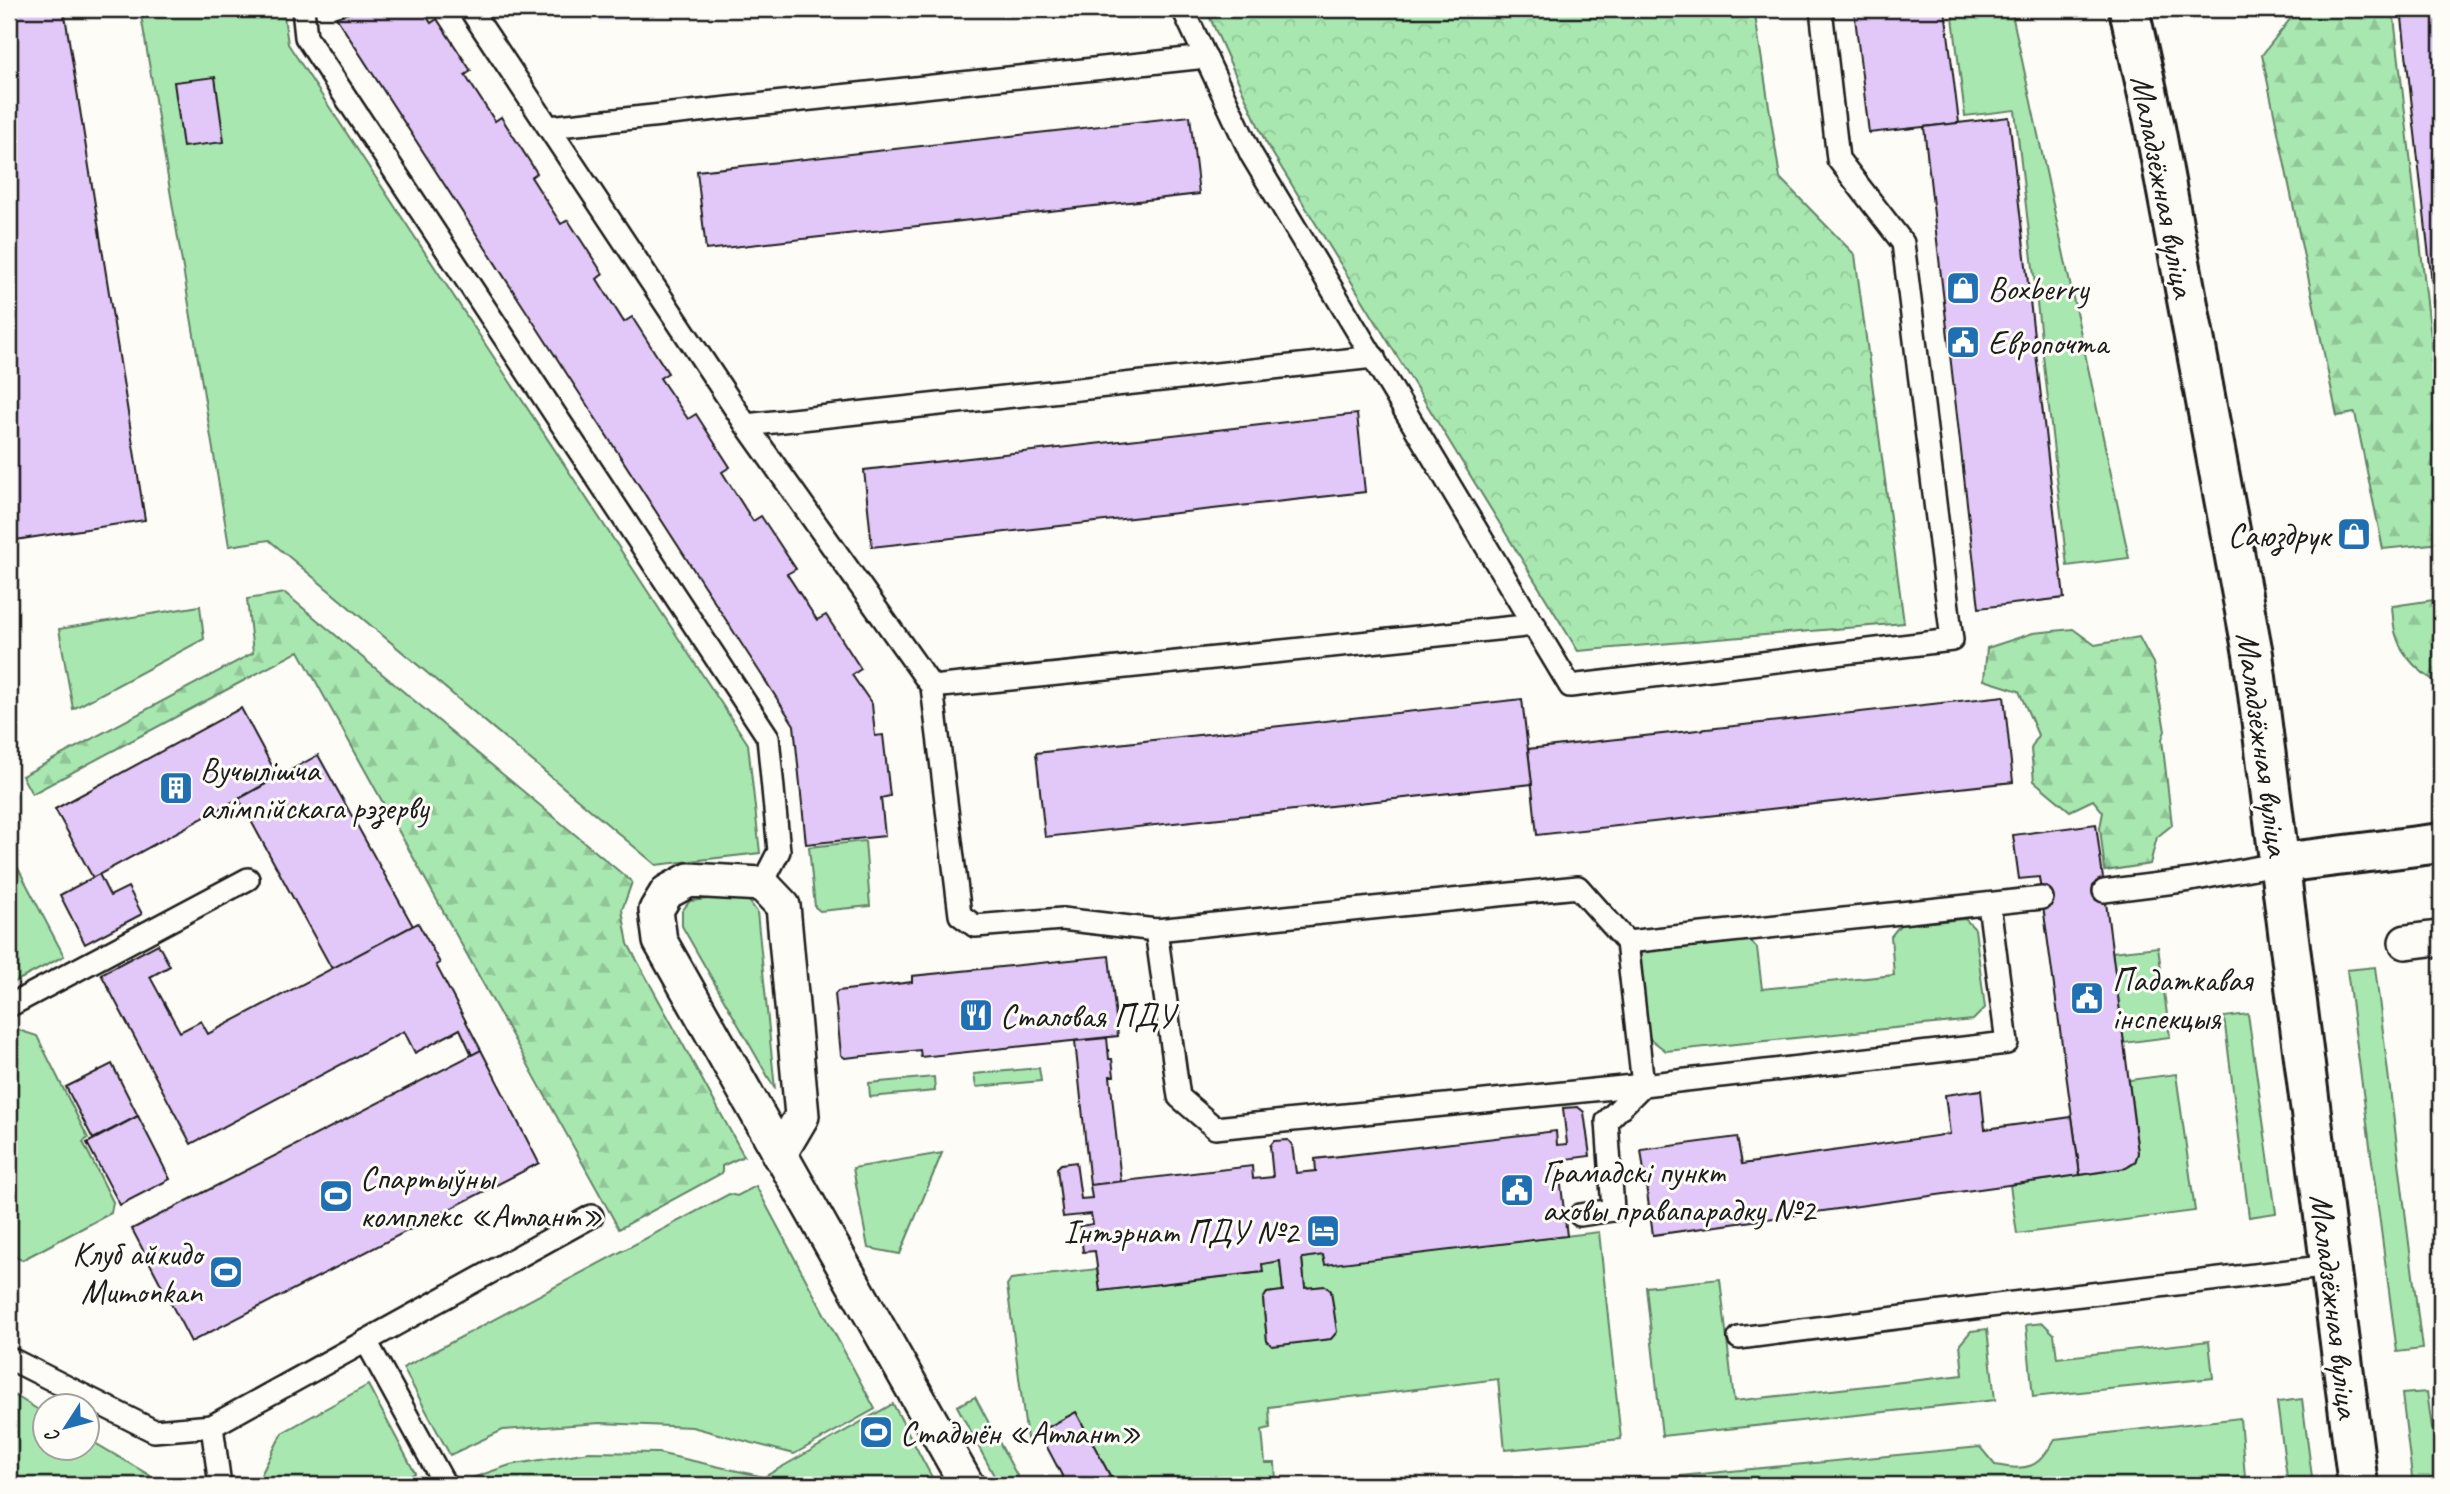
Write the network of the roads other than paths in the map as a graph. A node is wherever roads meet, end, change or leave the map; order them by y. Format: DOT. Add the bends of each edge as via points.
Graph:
graph roads {
  1 [pos="303,9"];
  2 [pos="470,9"];
  3 [pos="1183,9"];
  4 [pos="1821,9"];
  5 [pos="2129,9"];
  6 [pos="1206,57"];
  7 [pos="549,127"];
  8 [pos="1374,357"];
  9 [pos="747,425"];
  10 [pos="1535,625"];
  11 [pos="932,687"];
  12 [pos="2441,844"];
  13 [pos="2281,863"];
  14 [pos="248,879"];
  15 [pos="762,884"];
  16 [pos="2104,891"];
  17 [pos="2042,898"];
  18 [pos="1989,904"];
  19 [pos="1156,930"];
  20 [pos="2441,941"];
  21 [pos="1627,942"];
  22 [pos="2406,942"];
  23 [pos="9,1006"];
  24 [pos="1643,1085"];
  25 [pos="779,1154"];
  26 [pos="1580,1215"];
  27 [pos="592,1216"];
  28 [pos="2331,1266"];
  29 [pos="1739,1338"];
  30 [pos="366,1341"];
  31 [pos="9,1358"];
  32 [pos="212,1426"];
  33 [pos="220,1485"];
  34 [pos="445,1485"];
  35 [pos="967,1485"];
  36 [pos="2358,1485"];
  1 -- 15 [label="lane" via="306,37 768,737 779,851"];
  2 -- 7 [label="lane"];
  3 -- 6 [label="lane"];
  4 -- 10 [label="lane" via="1838,159 1903,243 1952,639 1570,686"];
  5 -- 13 [label="main road, Маладзёжная вуліца" via="2253,653"];
  6 -- 7 [label="lane"];
  6 -- 8 [label="lane" via="1251,154"];
  7 -- 9 [label="lane"];
  8 -- 9 [label="lane"];
  8 -- 10 [label="lane"];
  9 -- 11 [label="lane"];
  10 -- 11 [label="lane"];
  11 -- 19 [label="lane" via="960,915 975,926 1062,919"];
  12 -- 13 [label="main road"];
  13 -- 16 [label="lane"];
  13 -- 28 [label="main road, Маладзёжная вуліца"];
  14 -- 23 [label="lane"];
  15 -- 25 [label="street" via="783,906 802,1116"];
  15 -- 25 [label="street" via="689,880 667,892 656,911 660,941"];
  17 -- 18 [label="lane"];
  18 -- 21 [label="lane"];
  18 -- 24 [label="lane" via="2007,1043"];
  19 -- 21 [label="lane" via="1578,887"];
  19 -- 24 [label="lane" via="1179,1097 1215,1128"];
  20 -- 22 [label="street"];
  21 -- 24 [label="lane"];
  24 -- 26 [label="lane" via="1606,1121 1613,1210"];
  25 -- 35 [label="street"];
  27 -- 30 [label="lane"];
  28 -- 29 [label="lane"];
  28 -- 36 [label="main road, Маладзёжная вуліца"];
  30 -- 32 [label="lane"];
  30 -- 34 [label="lane"];
  31 -- 32 [label="lane" via="153,1431"];
  32 -- 33 [label="lane"];
}
